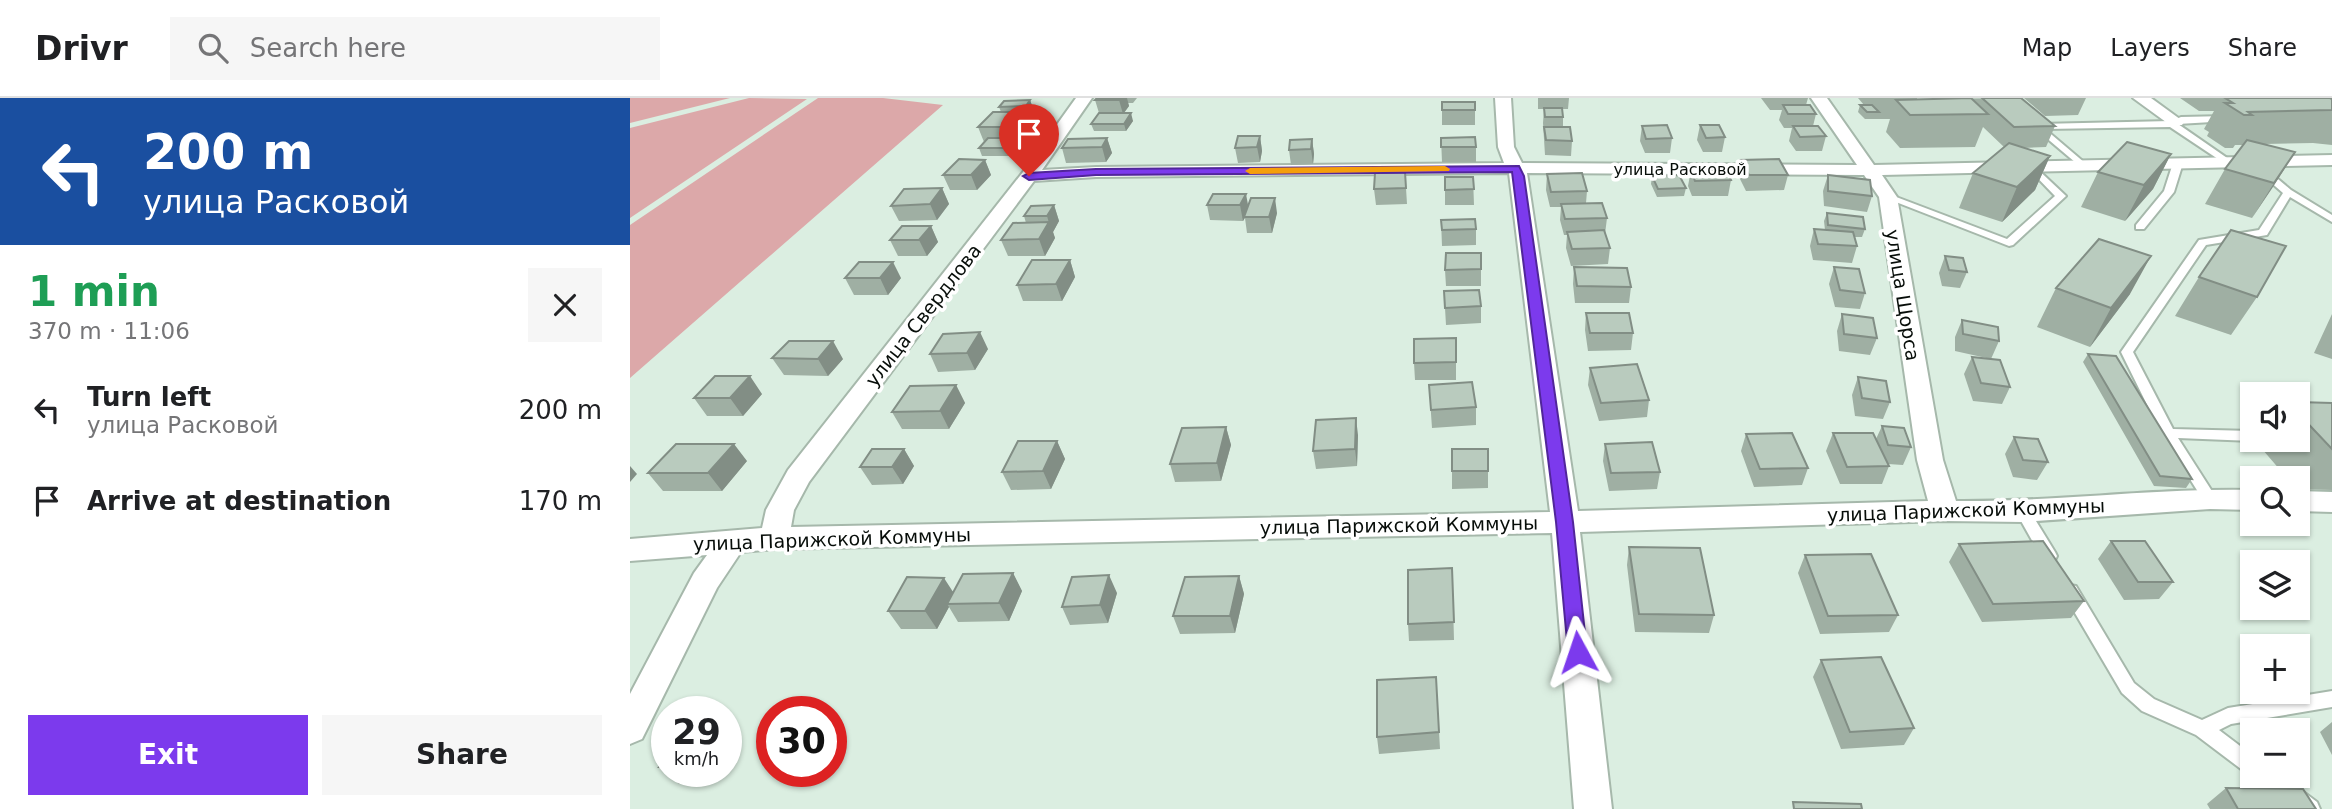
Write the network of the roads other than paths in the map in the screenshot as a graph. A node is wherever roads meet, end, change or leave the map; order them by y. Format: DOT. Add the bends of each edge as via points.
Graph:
graph roads {
  1 [pos="1084,98"];
  2 [pos="1503,98"];
  3 [pos="1819,98"];
  4 [pos="2141,98"];
  5 [pos="2237,118"];
  6 [pos="2029,120"];
  7 [pos="2174,123"];
  8 [pos="2037,127"];
  9 [pos="2332,160"];
  10 [pos="2227,162"];
  11 [pos="2252,162"];
  12 [pos="2178,163"];
  13 [pos="2082,165"];
  14 [pos="2031,166"];
  15 [pos="1516,168"];
  16 [pos="1869,170"];
  17 [pos="1029,176"];
  18 [pos="2288,192"];
  19 [pos="1888,197"];
  20 [pos="2332,219"];
  21 [pos="2140,227"];
  22 [pos="2168,433"];
  23 [pos="2240,436"];
  24 [pos="2210,499"];
  25 [pos="2240,500"];
  26 [pos="2310,501"];
  27 [pos="2332,502"];
  28 [pos="1945,511"];
  29 [pos="2023,512"];
  30 [pos="1565,522"];
  31 [pos="775,538"];
  32 [pos="733,540"];
  33 [pos="630,550"];
  34 [pos="2332,699"];
  35 [pos="630,728"];
  36 [pos="2203,729"];
  37 [pos="2240,757"];
  38 [pos="2282,788"];
  39 [pos="1593,809"];
  40 [pos="2310,809"];
  1 -- 17 [label="street, улица Свердлова"];
  2 -- 15 [label="street" via="1506,147"];
  3 -- 16 [label="street, улица Щорса"];
  4 -- 7 [label="street"];
  5 -- 7 [label="lane"];
  6 -- 8 [label="lane"];
  7 -- 8 [label="lane"];
  7 -- 10 [label="lane"];
  8 -- 13 [label="lane"];
  9 -- 11 [label="street, улица Расковой"];
  10 -- 11 [label="street, улица Расковой"];
  10 -- 12 [label="street, улица Расковой"];
  11 -- 18 [label="lane"];
  12 -- 13 [label="street, улица Расковой"];
  12 -- 21 [label="lane" via="2169,192"];
  13 -- 14 [label="street, улица Расковой"];
  14 -- 16 [label="street, улица Расковой"];
  14 -- 19 [label="lane" via="2061,197 2009,243"];
  15 -- 16 [label="street, улица Расковой"];
  15 -- 17 [label="street, улица Расковой"];
  15 -- 30 [label="street"];
  16 -- 19 [label="street, улица Щорса"];
  17 -- 31 [label="street, улица Свердлова" via="798,477 780,510"];
  18 -- 20 [label="lane"];
  18 -- 22 [label="lane" via="2263,233 2203,242 2127,352"];
  19 -- 28 [label="street, улица Щорса" via="1930,460"];
  22 -- 23 [label="lane"];
  22 -- 24 [label="lane"];
  24 -- 25 [label="street, улица Парижской Коммуны"];
  24 -- 29 [label="street, улица Парижской Коммуны"];
  26 -- 27 [label="street"];
  28 -- 29 [label="street, улица Парижской Коммуны"];
  28 -- 30 [label="street, улица Парижской Коммуны"];
  29 -- 36 [label="lane" via="2128,688 2148,705"];
  30 -- 31 [label="street, улица Парижской Коммуны"];
  30 -- 39 [label="street"];
  31 -- 32 [label="street, улица Парижской Коммуны"];
  32 -- 33 [label="street, улица Парижской Коммуны"];
  32 -- 35 [label="street" via="705,581"];
  34 -- 36 [label="lane" via="2228,716"];
  36 -- 37 [label="lane"];
  38 -- 40 [label="lane"];
}
